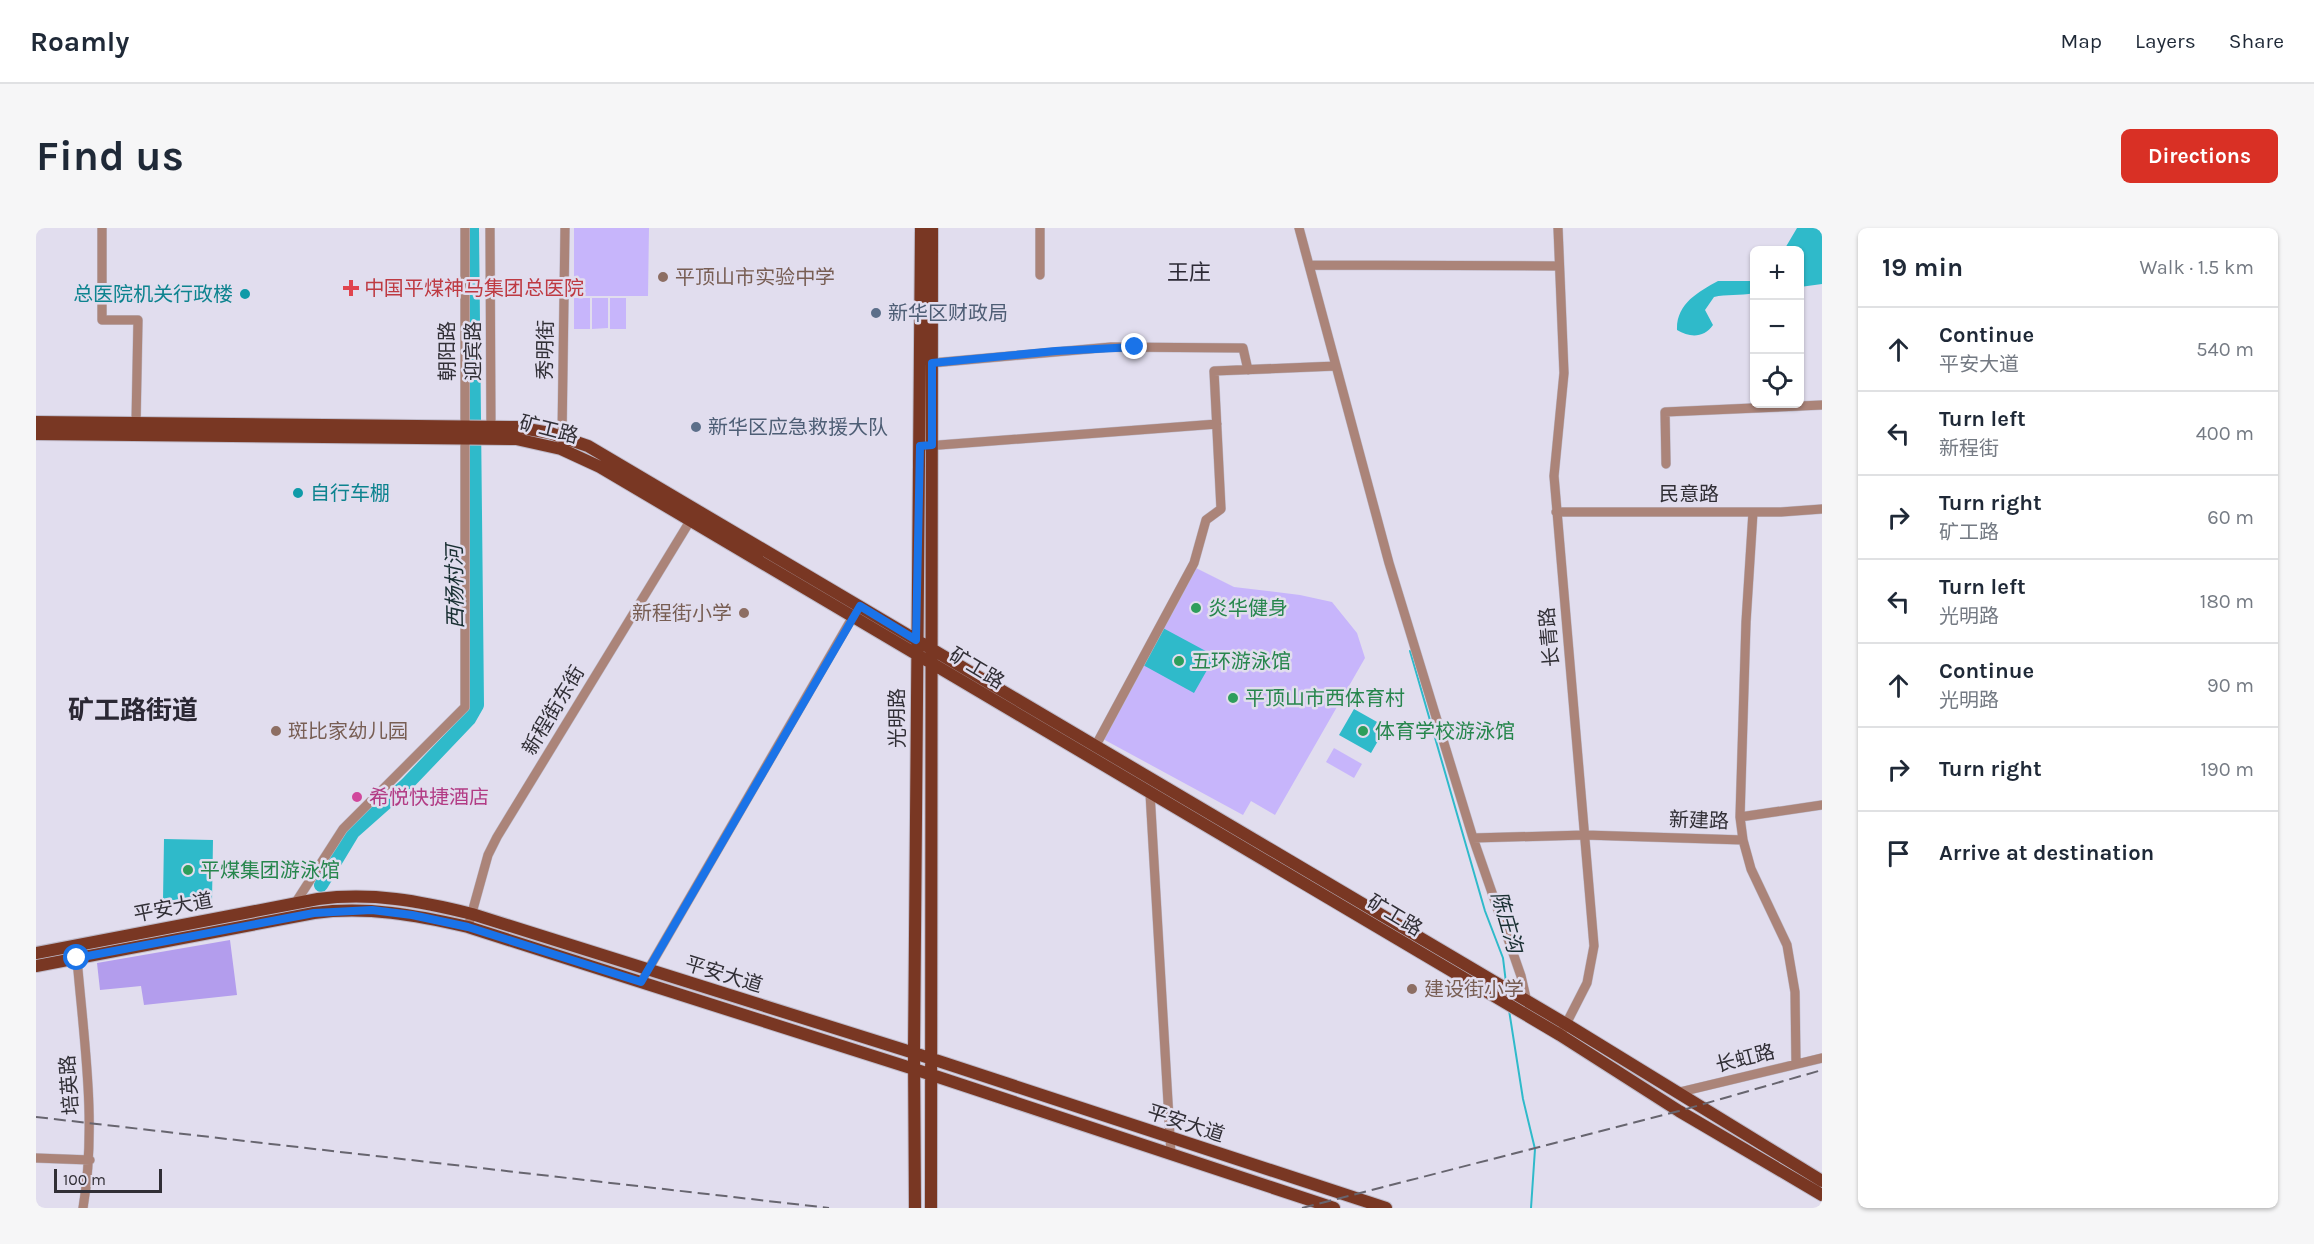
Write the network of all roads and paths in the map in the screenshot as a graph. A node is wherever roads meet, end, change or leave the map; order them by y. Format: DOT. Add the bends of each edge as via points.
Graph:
graph roads {
  1 [pos="102,228"];
  2 [pos="465,228"];
  3 [pos="490,228"];
  4 [pos="565,228"];
  5 [pos="921,228"];
  6 [pos="932,228"];
  7 [pos="1041,228"];
  8 [pos="1299,228"];
  9 [pos="1558,228"];
  10 [pos="1309,265"];
  11 [pos="1559,266"];
  12 [pos="1040,275"];
  13 [pos="932,363"];
  14 [pos="1336,366"];
  15 [pos="1248,370"];
  16 [pos="1822,405"];
  17 [pos="36,422"];
  18 [pos="136,423"];
  19 [pos="1217,424"];
  20 [pos="466,432"];
  21 [pos="487,432"];
  22 [pos="36,434"];
  23 [pos="562,436"];
  24 [pos="926,446"];
  25 [pos="1666,464"];
  26 [pos="1822,509"];
  27 [pos="1556,512"];
  28 [pos="1753,512"];
  29 [pos="690,521"];
  30 [pos="860,606"];
  31 [pos="853,618"];
  32 [pos="916,640"];
  33 [pos="932,649"];
  34 [pos="917,656"];
  35 [pos="932,664"];
  36 [pos="1096,745"];
  37 [pos="1150,793"];
  38 [pos="1822,805"];
  39 [pos="1740,817"];
  40 [pos="1584,835"];
  41 [pos="1473,838"];
  42 [pos="1743,840"];
  43 [pos="296,902"];
  44 [pos="472,914"];
  45 [pos="468,927"];
  46 [pos="36,953"];
  47 [pos="77,958"];
  48 [pos="36,966"];
  49 [pos="647,970"];
  50 [pos="641,982"];
  51 [pos="1525,1008"];
  52 [pos="1563,1030"];
  53 [pos="914,1053"];
  54 [pos="1822,1058"];
  55 [pos="930,1059"];
  56 [pos="1796,1064"];
  57 [pos="914,1069"];
  58 [pos="930,1074"];
  59 [pos="1676,1093"];
  60 [pos="1170,1139"];
  61 [pos="1171,1154"];
  62 [pos="36,1158"];
  63 [pos="90,1160"];
  64 [pos="1822,1181"];
  65 [pos="1822,1195"];
  66 [pos="83,1208"];
  67 [pos="915,1208"];
  68 [pos="931,1208"];
  69 [pos="1334,1208"];
  70 [pos="1386,1208"];
  1 -- 18 [label="street" via="102,320 138,320"];
  2 -- 20 [label="street, 朝阳路"];
  3 -- 21 [label="street, 迎宾路"];
  4 -- 23 [label="street, 秀明街"];
  5 -- 24 [label="main road, 光明路"];
  6 -- 13 [label="main road, 光明路"];
  7 -- 12 [label="street"];
  8 -- 10 [label="street"];
  9 -- 11 [label="street, 长青路"];
  10 -- 11 [label="street"];
  10 -- 14 [label="street"];
  11 -- 27 [label="street, 长青路" via="1564,373 1554,459"];
  13 -- 15 [label="street" via="1112,347 1243,348"];
  13 -- 24 [label="main road, 光明路"];
  14 -- 15 [label="street"];
  14 -- 41 [label="street" via="1389,563"];
  15 -- 19 [label="street" via="1215,371"];
  16 -- 25 [label="street" via="1665,412"];
  17 -- 18 [label="main road, 矿工路"];
  18 -- 20 [label="main road, 矿工路"];
  19 -- 24 [label="street"];
  19 -- 36 [label="street" via="1221,509 1206,520 1194,563"];
  20 -- 21 [label="main road, 矿工路"];
  20 -- 22 [label="main road, 矿工路"];
  20 -- 43 [label="street, 朝阳路" via="465,707 343,829"];
  21 -- 23 [label="main road, 矿工路" via="516,427"];
  21 -- 29 [label="main road, 矿工路" via="571,453"];
  23 -- 30 [label="main road, 矿工路" via="618,462"];
  24 -- 32 [label="main road, 光明路"];
  24 -- 33 [label="main road, 光明路"];
  26 -- 28 [label="street, 民意路"];
  27 -- 28 [label="street, 民意路"];
  27 -- 40 [label="street, 长青路"];
  28 -- 39 [label="street"];
  29 -- 31 [label="main road, 矿工路"];
  29 -- 44 [label="street, 新程街东街" via="497,837 488,855"];
  30 -- 31 [label="street"];
  30 -- 32 [label="main road, 矿工路"];
  31 -- 34 [label="main road, 矿工路"];
  31 -- 49 [label="street"];
  32 -- 33 [label="main road, 矿工路"];
  32 -- 34 [label="main road, 光明路"];
  33 -- 35 [label="main road, 光明路"];
  33 -- 36 [label="main road, 矿工路"];
  34 -- 35 [label="main road, 矿工路"];
  34 -- 53 [label="main road, 光明路"];
  35 -- 37 [label="main road, 矿工路"];
  35 -- 55 [label="main road, 光明路"];
  36 -- 51 [label="main road, 矿工路" via="1495,984"];
  37 -- 51 [label="main road, 矿工路" via="1497,998"];
  37 -- 60 [label="street"];
  38 -- 39 [label="street, 新建路"];
  39 -- 42 [label="street, 新建路"];
  40 -- 41 [label="street, 新建路"];
  40 -- 42 [label="street, 新建路"];
  40 -- 52 [label="street, 长青路" via="1594,946 1587,983"];
  41 -- 51 [label="street" via="1521,976"];
  42 -- 56 [label="street" via="1751,869 1787,945 1795,992"];
  43 -- 44 [label="main road, 平安大道" via="376,895"];
  43 -- 46 [label="main road, 平安大道"];
  44 -- 45 [label="street, 新程街东街"];
  44 -- 49 [label="main road, 平安大道"];
  45 -- 47 [label="main road, 平安大道" via="390,911 334,910"];
  45 -- 50 [label="main road, 平安大道"];
  47 -- 48 [label="main road, 平安大道"];
  47 -- 63 [label="street, 培英路"];
  49 -- 50 [label="street"];
  49 -- 53 [label="main road, 平安大道"];
  50 -- 57 [label="main road, 平安大道"];
  51 -- 52 [label="main road, 矿工路"];
  52 -- 59 [label="main road, 矿工路"];
  52 -- 65 [label="main road, 矿工路" via="1679,1111"];
  53 -- 55 [label="main road, 平安大道"];
  53 -- 57 [label="main road, 光明路"];
  54 -- 56 [label="street, 长虹路"];
  55 -- 58 [label="main road, 光明路"];
  55 -- 60 [label="main road, 平安大道"];
  56 -- 59 [label="street, 长虹路"];
  57 -- 58 [label="main road, 平安大道"];
  57 -- 67 [label="main road, 光明路"];
  58 -- 61 [label="main road, 平安大道"];
  58 -- 68 [label="main road, 光明路"];
  59 -- 64 [label="main road, 矿工路"];
  60 -- 61 [label="street"];
  60 -- 70 [label="main road, 平安大道"];
  61 -- 69 [label="main road, 平安大道"];
  62 -- 63 [label="street"];
  63 -- 66 [label="street, 培英路"];
}
